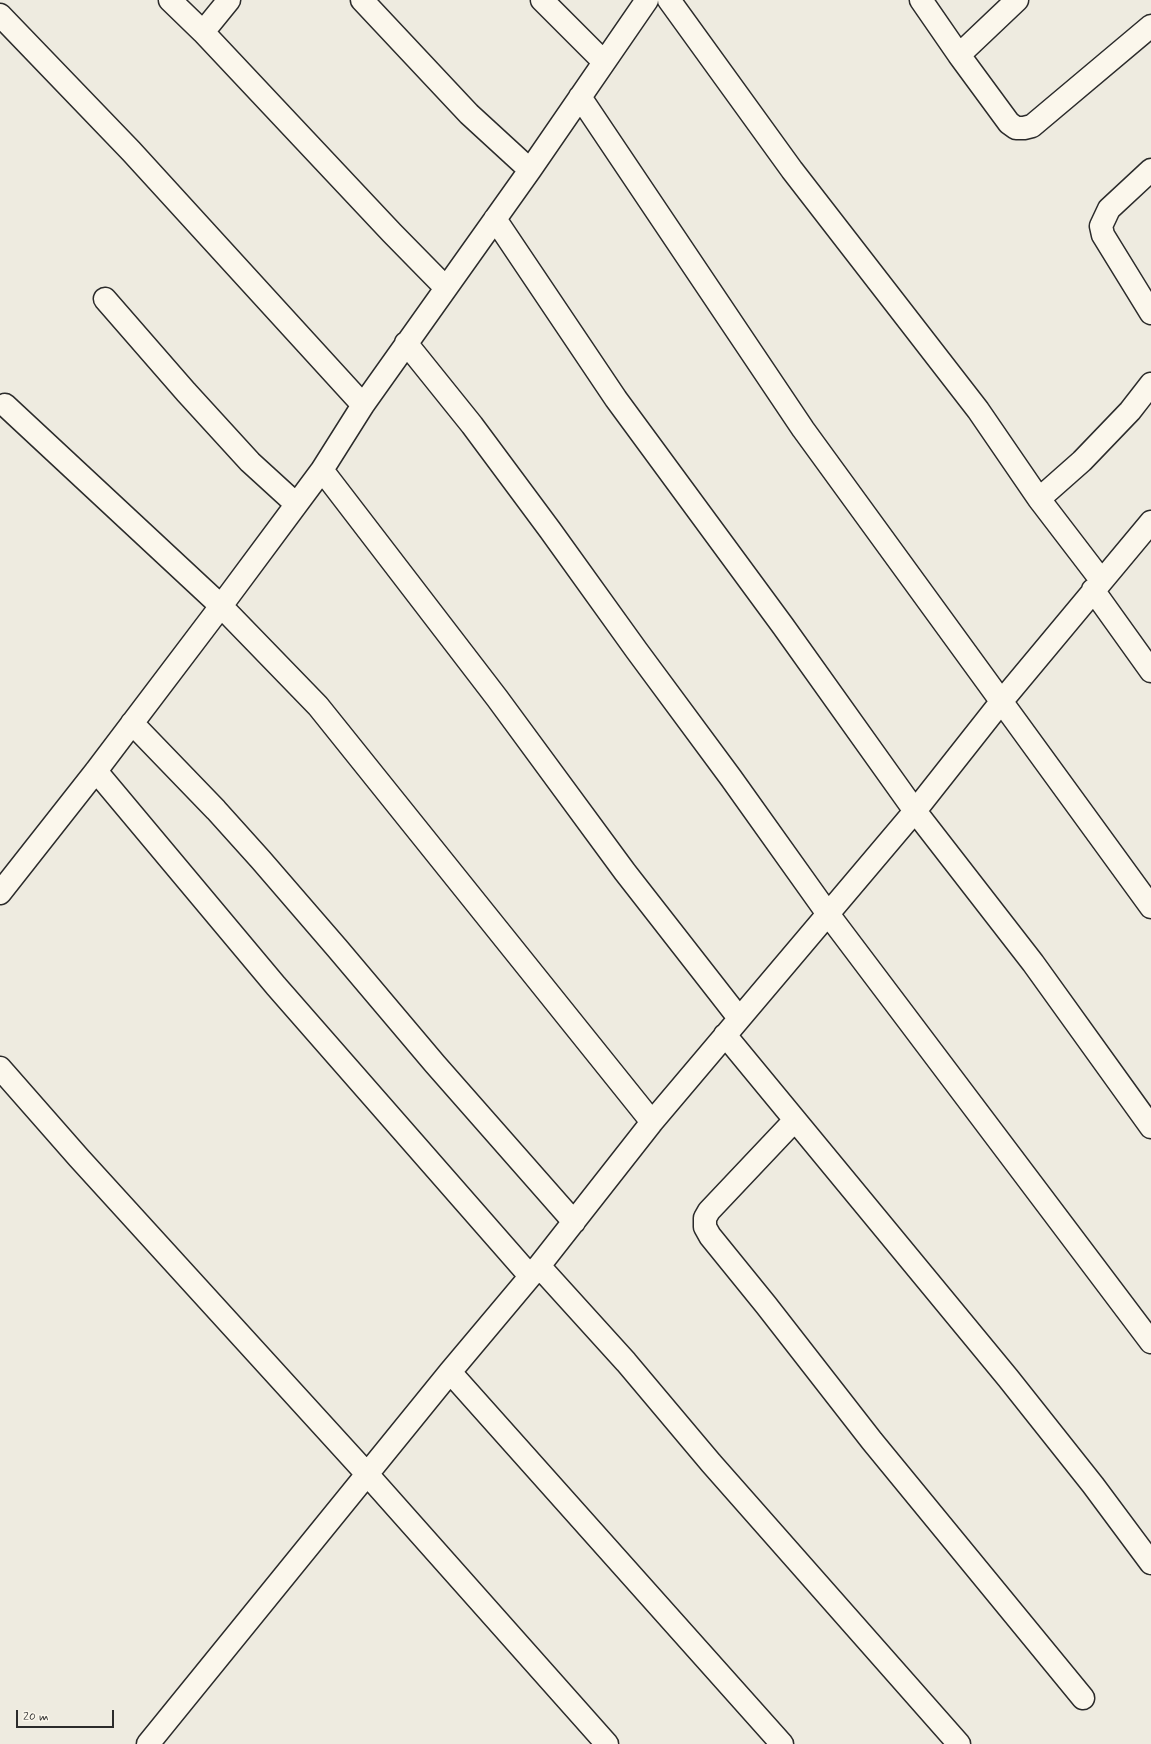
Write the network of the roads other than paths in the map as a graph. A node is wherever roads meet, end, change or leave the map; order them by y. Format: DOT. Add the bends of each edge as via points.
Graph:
graph roads {
  1 [pos="170,0"];
  2 [pos="229,0"];
  3 [pos="362,0"];
  4 [pos="542,0"];
  5 [pos="648,0"];
  6 [pos="669,0"];
  7 [pos="921,0"];
  8 [pos="1017,0"];
  9 [pos="0,15"];
  10 [pos="1151,26"];
  11 [pos="203,32"];
  12 [pos="958,56"];
  13 [pos="604,62"];
  14 [pos="580,98"];
  15 [pos="530,170"];
  16 [pos="1151,170"];
  17 [pos="494,219"];
  18 [pos="446,288"];
  19 [pos="105,298"];
  20 [pos="1151,313"];
  21 [pos="406,343"];
  22 [pos="1151,384"];
  23 [pos="362,405"];
  24 [pos="5,406"];
  25 [pos="322,470"];
  26 [pos="1039,499"];
  27 [pos="296,504"];
  28 [pos="1151,522"];
  29 [pos="1098,585"];
  30 [pos="222,606"];
  31 [pos="1151,670"];
  32 [pos="1001,702"];
  33 [pos="132,722"];
  34 [pos="96,771"];
  35 [pos="915,811"];
  36 [pos="0,893"];
  37 [pos="1151,907"];
  38 [pos="828,914"];
  39 [pos="739,1018"];
  40 [pos="725,1035"];
  41 [pos="0,1068"];
  42 [pos="795,1120"];
  43 [pos="652,1122"];
  44 [pos="1151,1127"];
  45 [pos="574,1222"];
  46 [pos="534,1271"];
  47 [pos="1151,1342"];
  48 [pos="450,1372"];
  49 [pos="367,1474"];
  50 [pos="1151,1563"];
  51 [pos="1083,1698"];
  52 [pos="148,1744"];
  53 [pos="607,1744"];
  54 [pos="782,1744"];
  55 [pos="959,1744"];
  1 -- 11 [label="street"];
  2 -- 11 [label="street"];
  3 -- 15 [label="street" via="469,114"];
  4 -- 13 [label="street"];
  5 -- 13 [label="street"];
  6 -- 26 [label="street" via="792,170 978,410"];
  7 -- 12 [label="street"];
  8 -- 12 [label="street"];
  9 -- 23 [label="street" via="131,151"];
  10 -- 12 [label="street" via="1032,126 1024,128 1016,128 1009,122"];
  11 -- 18 [label="street"];
  13 -- 14 [label="street"];
  14 -- 15 [label="street"];
  14 -- 32 [label="street" via="803,429"];
  15 -- 17 [label="street"];
  16 -- 20 [label="street" via="1109,209 1101,226 1103,235"];
  17 -- 18 [label="street"];
  17 -- 35 [label="street" via="616,399"];
  18 -- 21 [label="street"];
  19 -- 27 [label="street" via="250,462"];
  21 -- 23 [label="street"];
  21 -- 38 [label="street" via="472,425 550,530"];
  22 -- 26 [label="street" via="1130,411 1082,461"];
  23 -- 25 [label="street"];
  24 -- 30 [label="street"];
  25 -- 27 [label="street"];
  25 -- 39 [label="street" via="497,698 625,872"];
  26 -- 29 [label="street"];
  27 -- 30 [label="street"];
  28 -- 29 [label="street"];
  29 -- 31 [label="street"];
  29 -- 32 [label="street"];
  30 -- 33 [label="street"];
  30 -- 43 [label="street" via="318,706"];
  32 -- 35 [label="street"];
  32 -- 37 [label="street"];
  33 -- 34 [label="street"];
  33 -- 45 [label="street" via="261,860"];
  34 -- 36 [label="street"];
  34 -- 46 [label="street" via="276,986"];
  35 -- 38 [label="street"];
  35 -- 44 [label="street" via="1033,963"];
  38 -- 39 [label="street"];
  38 -- 47 [label="street"];
  39 -- 40 [label="street"];
  40 -- 42 [label="street"];
  40 -- 43 [label="street"];
  41 -- 49 [label="street"];
  42 -- 50 [label="street" via="1094,1485"];
  42 -- 51 [label="street" via="709,1211 705,1218 705,1227 872,1441"];
  43 -- 45 [label="street"];
  45 -- 46 [label="street"];
  46 -- 48 [label="street"];
  46 -- 55 [label="street" via="626,1362 711,1463"];
  48 -- 49 [label="street"];
  48 -- 54 [label="street"];
  49 -- 52 [label="street"];
  49 -- 53 [label="street"];
}
